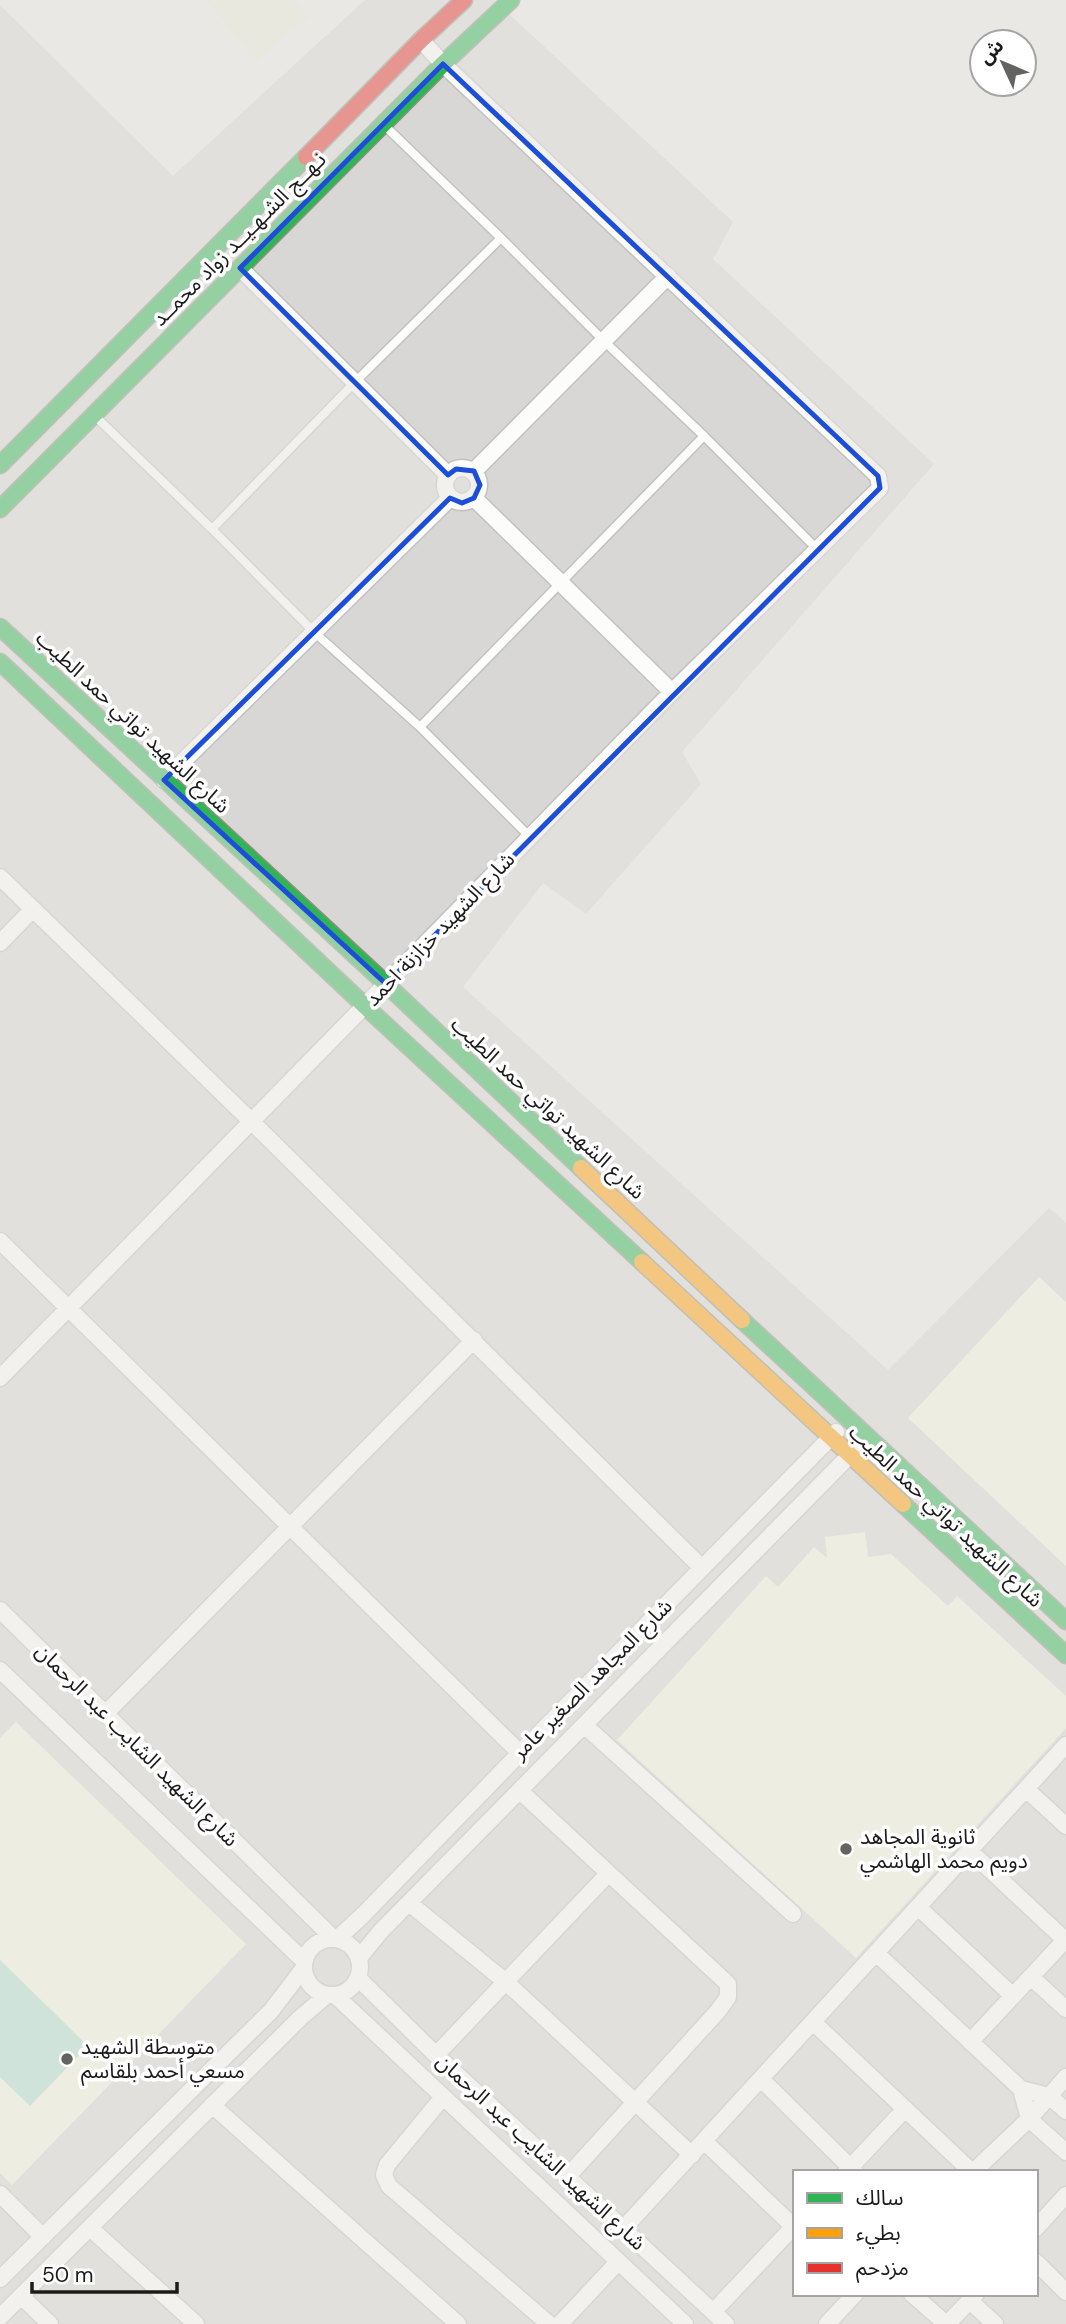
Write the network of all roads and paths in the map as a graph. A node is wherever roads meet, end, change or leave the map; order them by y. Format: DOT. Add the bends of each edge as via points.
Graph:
graph roads {
  1 [pos="464,0"];
  2 [pos="510,0"];
  3 [pos="421,40"];
  4 [pos="443,64"];
  5 [pos="383,124"];
  6 [pos="501,238"];
  7 [pos="240,268"];
  8 [pos="668,276"];
  9 [pos="604,341"];
  10 [pos="355,382"];
  11 [pos="94,415"];
  12 [pos="704,436"];
  13 [pos="0,465"];
  14 [pos="474,471"];
  15 [pos="448,475"];
  16 [pos="450,498"];
  17 [pos="474,498"];
  18 [pos="0,509"];
  19 [pos="212,529"];
  20 [pos="817,549"];
  21 [pos="561,583"];
  22 [pos="0,627"];
  23 [pos="314,632"];
  24 [pos="0,662"];
  25 [pos="672,692"];
  26 [pos="420,727"];
  27 [pos="164,780"];
  28 [pos="530,837"];
  29 [pos="0,877"];
  30 [pos="33,909"];
  31 [pos="0,943"];
  32 [pos="386,984"];
  33 [pos="365,1006"];
  34 [pos="251,1121"];
  35 [pos="0,1241"];
  36 [pos="67,1309"];
  37 [pos="474,1340"];
  38 [pos="0,1378"];
  39 [pos="848,1420"];
  40 [pos="830,1438"];
  41 [pos="867,1438"];
  42 [pos="849,1456"];
  43 [pos="289,1528"];
  44 [pos="702,1568"];
  45 [pos="0,1610"];
  46 [pos="1066,1621"];
  47 [pos="1066,1656"];
  48 [pos="0,1670"];
  49 [pos="105,1714"];
  50 [pos="584,1725"];
  51 [pos="1066,1745"];
  52 [pos="520,1753"];
  53 [pos="1026,1789"];
  54 [pos="520,1791"];
  55 [pos="1066,1826"];
  56 [pos="970,1851"];
  57 [pos="608,1874"];
  58 [pos="409,1903"];
  59 [pos="918,1907"];
  60 [pos="793,1914"];
  61 [pos="335,1939"];
  62 [pos="1066,1939"];
  63 [pos="876,1953"];
  64 [pos="359,1958"];
  65 [pos="303,1965"];
  66 [pos="1031,1977"];
  67 [pos="358,1978"];
  68 [pos="506,1982"];
  69 [pos="331,1995"];
  70 [pos="1013,1996"];
  71 [pos="1066,2009"];
  72 [pos="813,2022"];
  73 [pos="970,2042"];
  74 [pos="436,2055"];
  75 [pos="1066,2077"];
  76 [pos="761,2079"];
  77 [pos="1021,2089"];
  78 [pos="1049,2096"];
  79 [pos="443,2097"];
  80 [pos="635,2101"];
  81 [pos="212,2105"];
  82 [pos="905,2109"];
  83 [pos="1066,2111"];
  84 [pos="1029,2119"];
  85 [pos="704,2141"];
  86 [pos="1066,2152"];
  87 [pos="692,2155"];
  88 [pos="850,2170"];
  89 [pos="970,2170"];
  90 [pos="974,2170"];
  91 [pos="568,2176"];
  92 [pos="0,2194"];
  93 [pos="1066,2195"];
  94 [pos="793,2226"];
  95 [pos="1038,2226"];
  96 [pos="90,2228"];
  97 [pos="624,2228"];
  98 [pos="793,2228"];
  99 [pos="43,2237"];
  100 [pos="618,2262"];
  101 [pos="1038,2264"];
  102 [pos="0,2279"];
  103 [pos="1066,2292"];
  104 [pos="21,2296"];
  105 [pos="853,2296"];
  106 [pos="914,2296"];
  107 [pos="973,2298"];
  108 [pos="713,2312"];
  109 [pos="0,2317"];
  110 [pos="50,2324"];
  111 [pos="195,2324"];
  112 [pos="458,2324"];
  113 [pos="550,2324"];
  114 [pos="559,2324"];
  115 [pos="685,2324"];
  116 [pos="726,2324"];
  117 [pos="827,2324"];
  118 [pos="995,2324"];
  1 -- 3 [label="street, نـهــج الشـهـيــد زواد محمــد"];
  2 -- 4 [label="street, نـهــج الشـهـيــد زواد محمــد"];
  3 -- 4 [label="street"];
  3 -- 13 [label="street, نـهــج الشـهـيــد زواد محمــد"];
  4 -- 5 [label="street, نـهــج الشـهـيــد زواد محمــد"];
  4 -- 8 [label="street"];
  5 -- 6 [label="lane"];
  5 -- 7 [label="street, نـهــج الشـهـيــد زواد محمــد"];
  6 -- 9 [label="lane"];
  6 -- 10 [label="lane"];
  7 -- 10 [label="street"];
  7 -- 11 [label="street, نـهــج الشـهـيــد زواد محمــد"];
  8 -- 9 [label="street"];
  8 -- 20 [label="street, شارع الشهيد خزازنة احمد" via="878,476 880,488"];
  9 -- 12 [label="lane"];
  9 -- 14 [label="street"];
  10 -- 15 [label="street"];
  10 -- 19 [label="lane"];
  11 -- 18 [label="street, نـهــج الشـهـيــد زواد محمــد"];
  11 -- 19 [label="lane"];
  12 -- 20 [label="lane"];
  12 -- 21 [label="lane"];
  14 -- 15 [label="street" via="465,467"];
  14 -- 17 [label="street" via="480,485"];
  15 -- 16 [label="street" via="445,486"];
  16 -- 17 [label="street" via="462,503"];
  16 -- 23 [label="street"];
  17 -- 21 [label="street"];
  19 -- 23 [label="lane"];
  20 -- 25 [label="street, شارع الشهيد خزازنة احمد"];
  21 -- 25 [label="street"];
  21 -- 26 [label="lane"];
  22 -- 27 [label="street, شارع الشهيد تواتي حمد الطيب"];
  23 -- 26 [label="lane"];
  23 -- 27 [label="street"];
  24 -- 33 [label="street, شارع الشهيد تواتي حمد الطيب"];
  25 -- 28 [label="street, شارع الشهيد خزازنة احمد"];
  26 -- 28 [label="lane"];
  27 -- 32 [label="street, شارع الشهيد تواتي حمد الطيب"];
  28 -- 32 [label="street, شارع الشهيد خزازنة احمد"];
  29 -- 30 [label="street"];
  30 -- 31 [label="street"];
  30 -- 34 [label="street"];
  32 -- 33 [label="street, شارع الشهيد خزازنة احمد"];
  32 -- 39 [label="street, شارع الشهيد تواتي حمد الطيب"];
  33 -- 34 [label="street, شارع الشهيد خزازنة احمد"];
  33 -- 40 [label="street, شارع الشهيد تواتي حمد الطيب"];
  34 -- 36 [label="street, شارع الشهيد خزازنة احمد"];
  34 -- 37 [label="street"];
  35 -- 36 [label="street"];
  36 -- 38 [label="street, شارع الشهيد خزازنة احمد"];
  36 -- 43 [label="street"];
  37 -- 43 [label="street"];
  37 -- 44 [label="street"];
  39 -- 40 [label="street, شارع المجاهد الصغير عامر"];
  39 -- 41 [label="street, شارع الشهيد تواتي حمد الطيب"];
  40 -- 42 [label="street, شارع الشهيد تواتي حمد الطيب"];
  40 -- 44 [label="street, شارع المجاهد الصغير عامر"];
  41 -- 42 [label="street, شارع المجاهد الصغير عامر"];
  41 -- 46 [label="street, شارع الشهيد تواتي حمد الطيب"];
  42 -- 47 [label="street, شارع الشهيد تواتي حمد الطيب"];
  42 -- 50 [label="street, شارع المجاهد الصغير عامر"];
  43 -- 49 [label="street"];
  43 -- 52 [label="street"];
  44 -- 52 [label="street, شارع المجاهد الصغير عامر"];
  45 -- 49 [label="street, شارع الشهيد الشايب عبد الرحمان"];
  48 -- 65 [label="street, شارع الشهيد الشايب عبد الرحمان"];
  49 -- 61 [label="street, شارع الشهيد الشايب عبد الرحمان"];
  50 -- 54 [label="street, شارع المجاهد الصغير عامر"];
  50 -- 60 [label="street"];
  51 -- 53 [label="street"];
  52 -- 61 [label="street, شارع المجاهد الصغير عامر"];
  53 -- 55 [label="street"];
  53 -- 56 [label="street"];
  54 -- 57 [label="street"];
  54 -- 58 [label="street, شارع المجاهد الصغير عامر"];
  56 -- 59 [label="street"];
  56 -- 62 [label="street"];
  57 -- 68 [label="street"];
  57 -- 80 [label="street" via="728,1984 728,1997 718,2011"];
  58 -- 64 [label="street, شارع المجاهد الصغير عامر"];
  58 -- 68 [label="street"];
  59 -- 63 [label="street"];
  59 -- 70 [label="street"];
  61 -- 64 [label="street" via="347,1942"];
  61 -- 65 [label="street" via="317,1942"];
  62 -- 66 [label="street"];
  63 -- 72 [label="street"];
  63 -- 73 [label="street"];
  64 -- 67 [label="street"];
  65 -- 69 [label="street" via="310,1986"];
  65 -- 99 [label="street" via="271,2011"];
  66 -- 70 [label="street"];
  66 -- 71 [label="street"];
  67 -- 69 [label="street" via="345,1993"];
  67 -- 74 [label="street, شارع الشهيد الشايب عبد الرحمان"];
  68 -- 74 [label="street"];
  68 -- 80 [label="street"];
  69 -- 79 [label="street, شارع الشهيد الشايب عبد الرحمان"];
  69 -- 81 [label="street" via="300,2018"];
  70 -- 73 [label="street"];
  72 -- 76 [label="street"];
  72 -- 82 [label="street"];
  73 -- 77 [label="street"];
  74 -- 91 [label="street, شارع الشهيد الشايب عبد الرحمان"];
  75 -- 78 [label="street"];
  76 -- 85 [label="street"];
  76 -- 88 [label="street"];
  77 -- 78 [label="street"];
  77 -- 84 [label="street"];
  78 -- 83 [label="street"];
  78 -- 84 [label="street"];
  79 -- 100 [label="street, شارع الشهيد الشايب عبد الرحمان"];
  79 -- 113 [label="street" via="387,2165 384,2175 389,2186"];
  80 -- 87 [label="street"];
  80 -- 91 [label="street"];
  81 -- 96 [label="street"];
  81 -- 112 [label="street"];
  82 -- 88 [label="street"];
  82 -- 89 [label="street"];
  84 -- 86 [label="street"];
  84 -- 90 [label="street"];
  85 -- 87 [label="street"];
  85 -- 94 [label="street"];
  87 -- 97 [label="street"];
  91 -- 97 [label="street, شارع الشهيد الشايب عبد الرحمان"];
  92 -- 99 [label="street"];
  93 -- 95 [label="street"];
  96 -- 104 [label="street"];
  96 -- 111 [label="street"];
  97 -- 108 [label="street, شارع الشهيد الشايب عبد الرحمان"];
  98 -- 108 [label="street"];
  99 -- 102 [label="street"];
  100 -- 114 [label="street"];
  100 -- 115 [label="street, شارع الشهيد الشايب عبد الرحمان"];
  101 -- 103 [label="street"];
  104 -- 109 [label="street"];
  104 -- 110 [label="street"];
  105 -- 117 [label="street"];
  106 -- 107 [label="street" via="945,2323"];
  107 -- 118 [label="street"];
  108 -- 116 [label="street, شارع الشهيد الشايب عبد الرحمان"];
}
